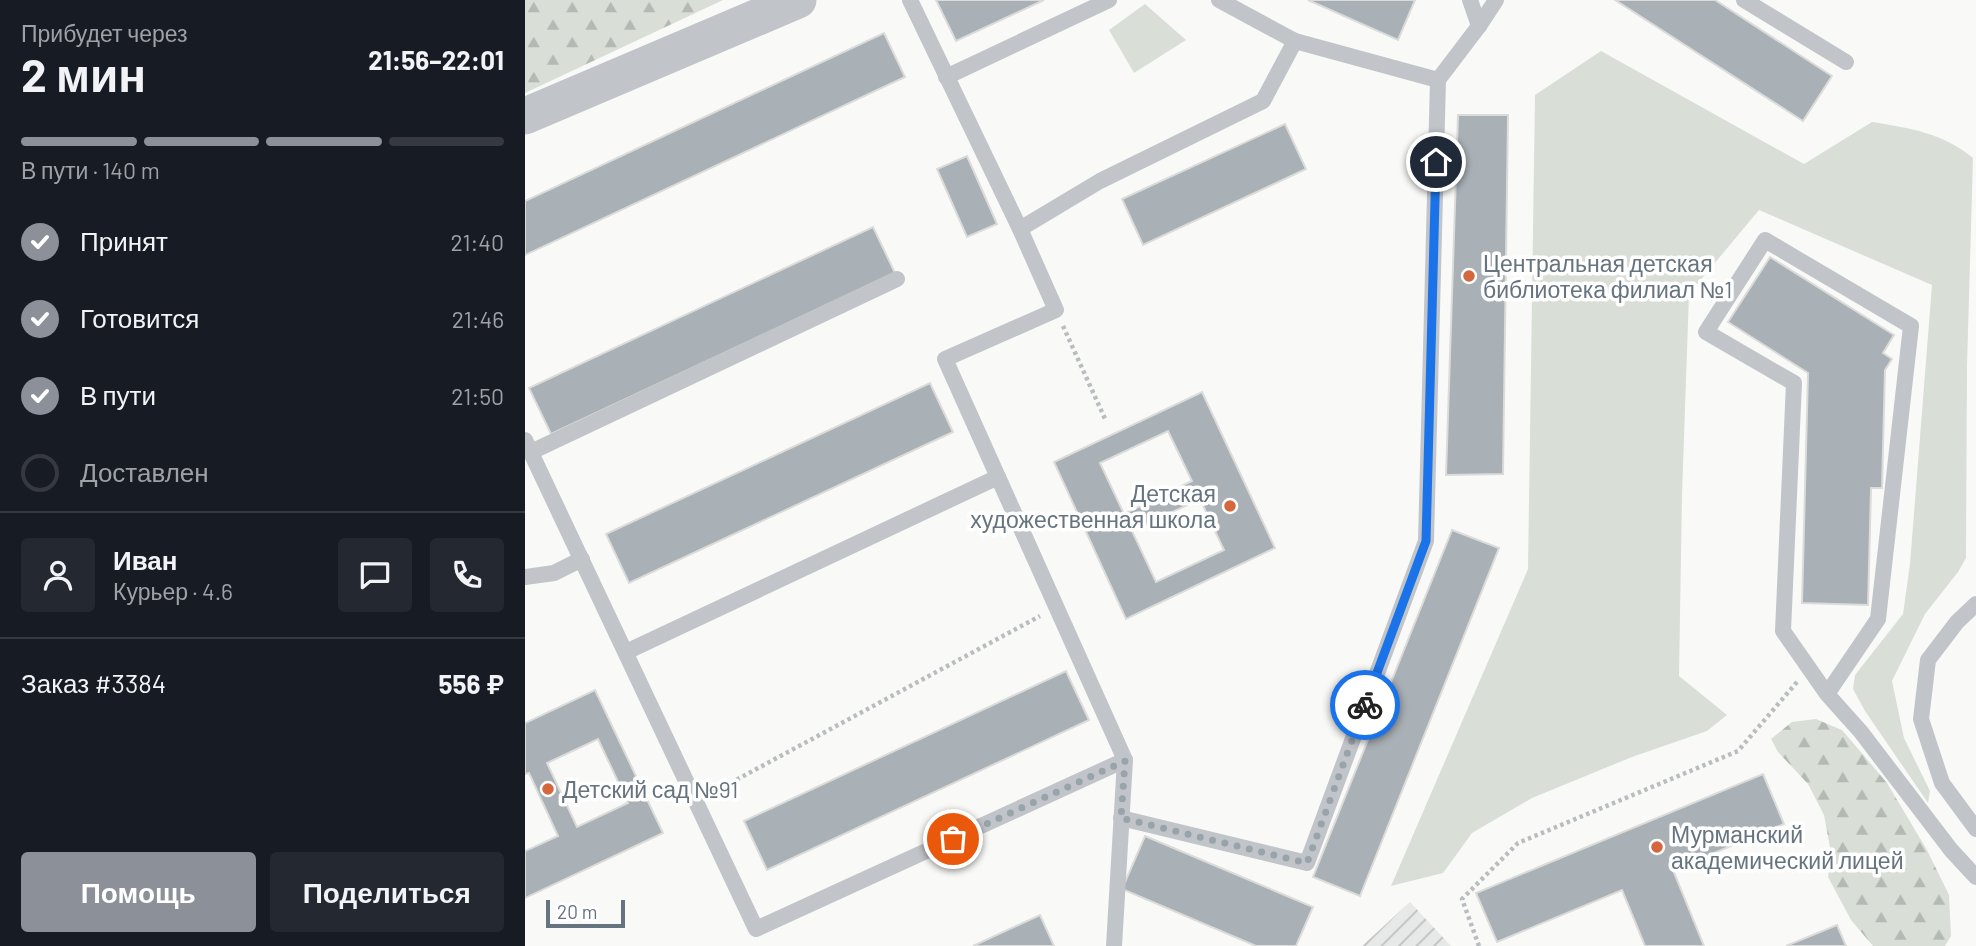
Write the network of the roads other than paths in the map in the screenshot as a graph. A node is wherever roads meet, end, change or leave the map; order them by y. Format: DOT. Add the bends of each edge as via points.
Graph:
graph roads {
  1 [pos="798,0"];
  2 [pos="910,0"];
  3 [pos="1109,0"];
  4 [pos="1219,0"];
  5 [pos="1470,0"];
  6 [pos="1496,0"];
  7 [pos="1744,0"];
  8 [pos="1479,26"];
  9 [pos="1295,41"];
  10 [pos="1846,62"];
  11 [pos="946,77"];
  12 [pos="1438,80"];
  13 [pos="525,116"];
  14 [pos="1020,229"];
  15 [pos="897,279"];
  16 [pos="528,446"];
  17 [pos="998,477"];
  18 [pos="582,559"];
  19 [pos="525,577"];
  20 [pos="1976,604"];
  21 [pos="626,652"];
  22 [pos="1827,694"];
  23 [pos="1125,761"];
  24 [pos="1121,818"];
  25 [pos="1976,830"];
  26 [pos="1976,877"];
  27 [pos="1114,946"];
  1 -- 13 [label="street"];
  2 -- 11 [label="lane"];
  3 -- 11 [label="lane"];
  4 -- 9 [label="lane"];
  5 -- 8 [label="lane"];
  6 -- 8 [label="lane"];
  7 -- 10 [label="lane"];
  8 -- 12 [label="lane"];
  9 -- 12 [label="lane"];
  9 -- 14 [label="lane" via="1263,101 1100,181"];
  11 -- 14 [label="lane"];
  12 -- 24 [label="lane" via="1426,541 1307,863"];
  14 -- 17 [label="lane" via="1056,310 945,359"];
  15 -- 16 [label="lane"];
  16 -- 18 [label="lane"];
  17 -- 21 [label="lane"];
  17 -- 23 [label="lane"];
  18 -- 19 [label="lane" via="554,573"];
  18 -- 21 [label="lane"];
  20 -- 25 [label="lane" via="1928,660 1921,719 1942,783"];
  21 -- 23 [label="lane" via="756,929"];
  22 -- 22 [label="lane" via="1878,619 1911,326 1765,240 1706,332 1794,383 1783,631"];
  22 -- 26 [label="lane"];
  23 -- 24 [label="lane"];
  24 -- 27 [label="lane"];
}
